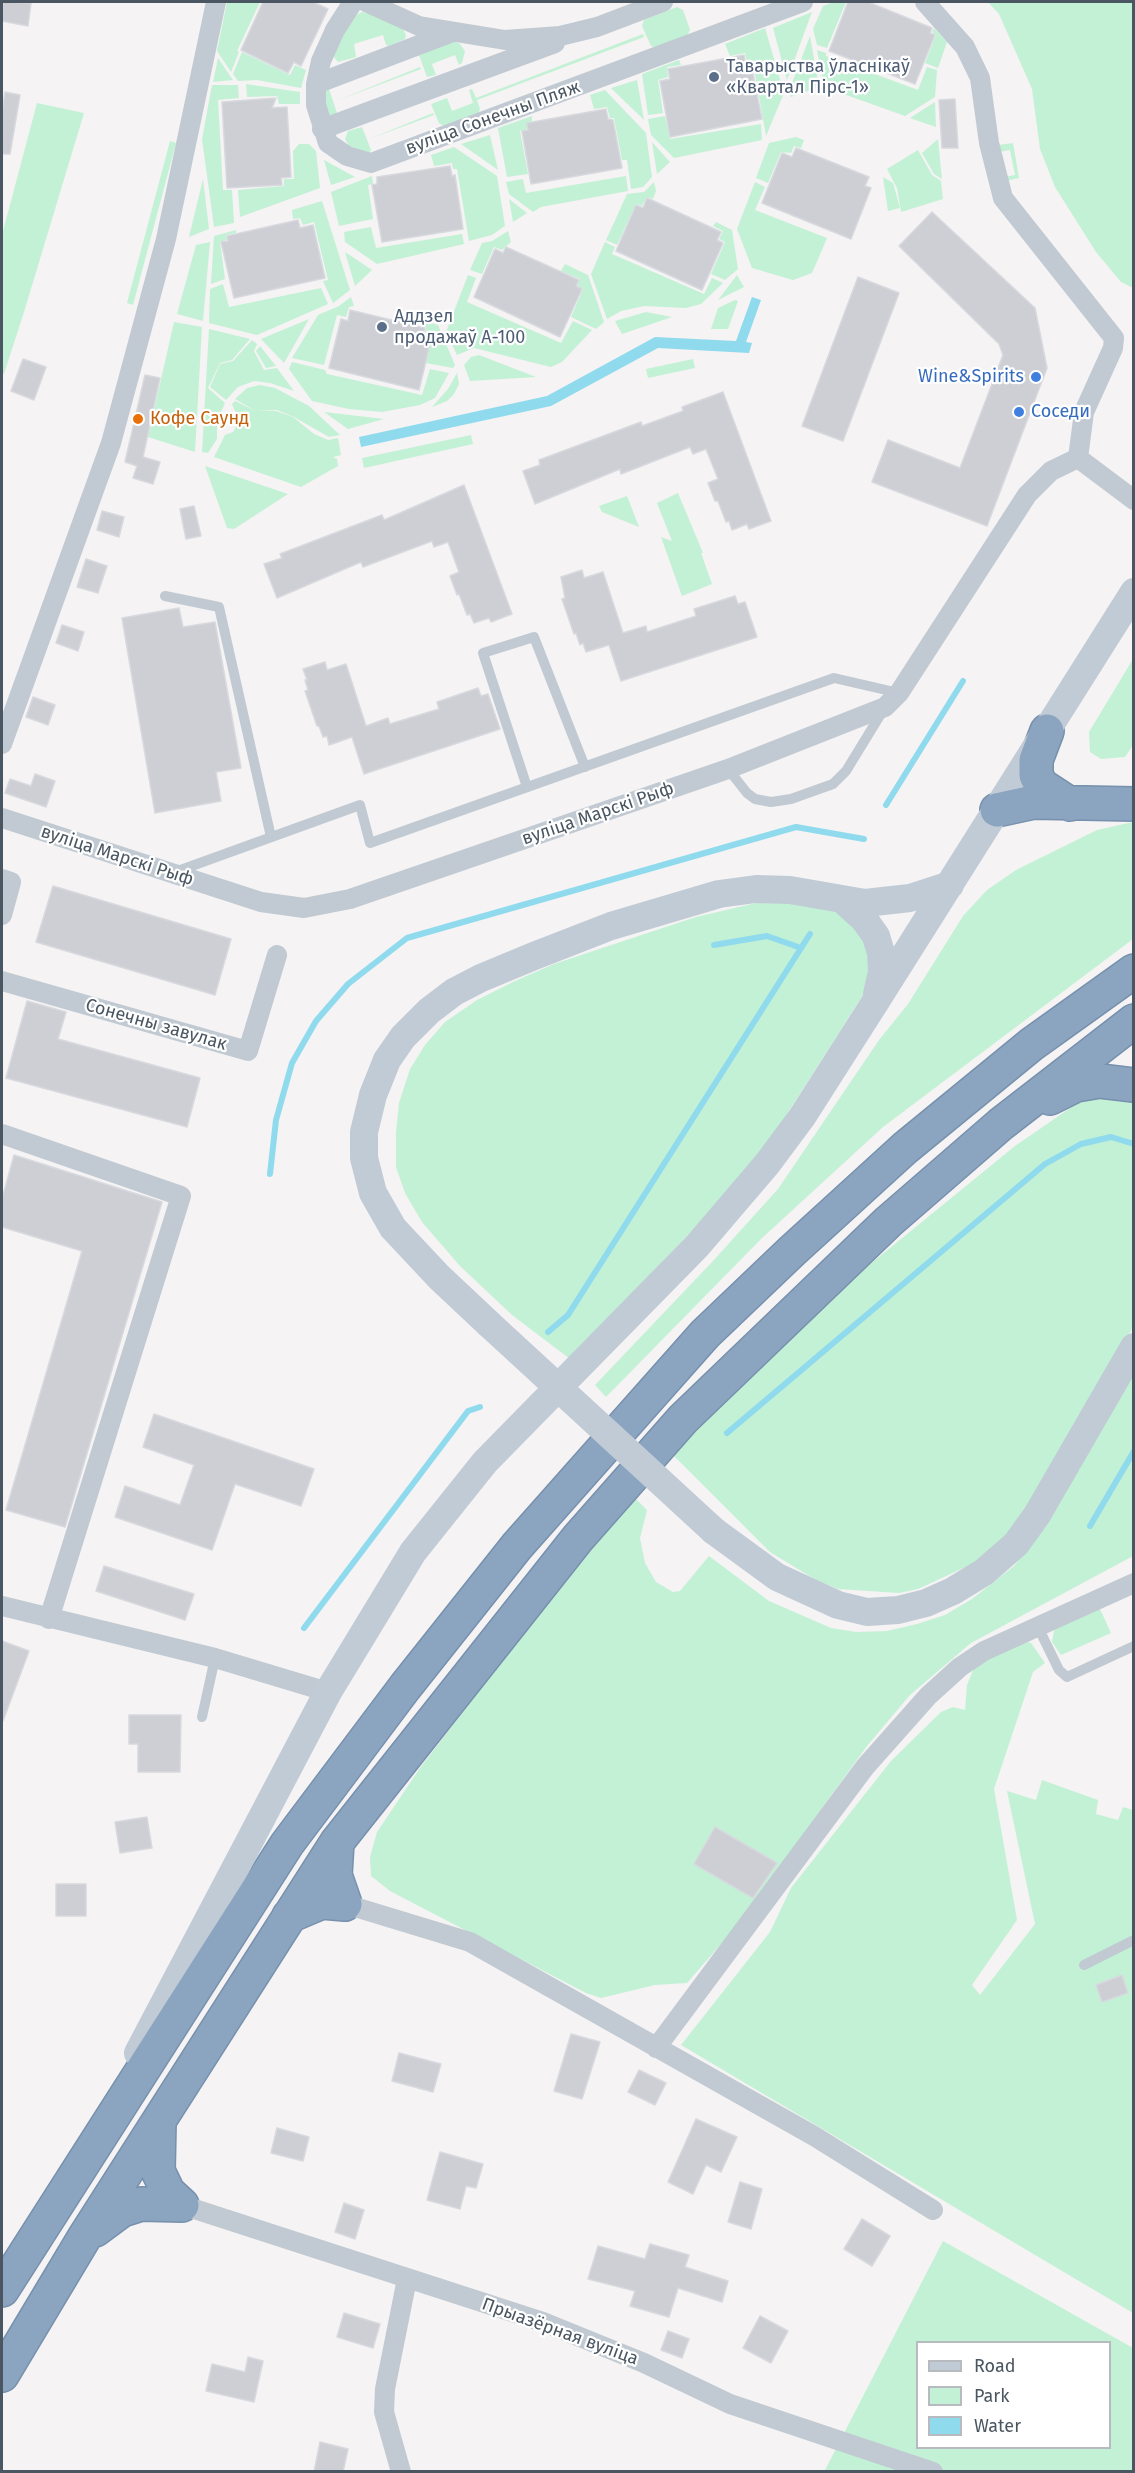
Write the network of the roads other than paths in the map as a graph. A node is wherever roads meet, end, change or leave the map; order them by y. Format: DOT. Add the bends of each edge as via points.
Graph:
graph roads {
  1 [pos="216,2"];
  2 [pos="353,2"];
  3 [pos="366,2"];
  4 [pos="663,2"];
  5 [pos="803,2"];
  6 [pos="926,2"];
  7 [pos="597,27"];
  8 [pos="453,32"];
  9 [pos="316,84"];
  10 [pos="322,129"];
  11 [pos="1078,458"];
  12 [pos="1134,500"];
  13 [pos="1134,592"];
  14 [pos="165,596"];
  15 [pos="892,700"];
  16 [pos="1047,731"];
  17 [pos="2,744"];
  18 [pos="585,767"];
  19 [pos="728,770"];
  20 [pos="527,787"];
  21 [pos="1070,804"];
  22 [pos="1134,804"];
  23 [pos="997,810"];
  24 [pos="2,818"];
  25 [pos="271,837"];
  26 [pos="170,874"];
  27 [pos="2,879"];
  28 [pos="950,885"];
  29 [pos="843,900"];
  30 [pos="2,915"];
  31 [pos="913,943"];
  32 [pos="277,955"];
  33 [pos="1134,971"];
  34 [pos="2,981"];
  35 [pos="876,1001"];
  36 [pos="1134,1021"];
  37 [pos="1134,1085"];
  38 [pos="1001,1124"];
  39 [pos="2,1134"];
  40 [pos="1134,1347"];
  41 [pos="1134,1583"];
  42 [pos="2,1605"];
  43 [pos="50,1619"];
  44 [pos="1037,1625"];
  45 [pos="1134,1646"];
  46 [pos="215,1658"];
  47 [pos="328,1692"];
  48 [pos="202,1718"];
  49 [pos="337,1842"];
  50 [pos="345,1904"];
  51 [pos="289,1916"];
  52 [pos="1134,1940"];
  53 [pos="1084,1965"];
  54 [pos="656,2048"];
  55 [pos="159,2122"];
  56 [pos="64,2193"];
  57 [pos="182,2205"];
  58 [pos="933,2210"];
  59 [pos="84,2238"];
  60 [pos="407,2279"];
  61 [pos="2,2290"];
  62 [pos="2,2375"];
  63 [pos="401,2472"];
  64 [pos="933,2472"];
  1 -- 17 [label="street" via="166,239 111,443"];
  2 -- 9 [label="street, вуліца Сонечны Пляж" via="321,61"];
  3 -- 8 [label="street" via="419,26"];
  4 -- 7 [label="street"];
  5 -- 10 [label="street, вуліца Сонечны Пляж" via="371,163 336,150"];
  6 -- 11 [label="street" via="965,47 980,78 989,143 1003,198 1114,338 1084,412"];
  7 -- 8 [label="street" via="560,36 505,40"];
  7 -- 10 [label="street"];
  8 -- 9 [label="street"];
  9 -- 10 [label="street, вуліца Сонечны Пляж"];
  11 -- 12 [label="street"];
  11 -- 15 [label="street" via="1051,471 1027,495"];
  13 -- 16 [label="street"];
  14 -- 25 [label="lane" via="219,607"];
  15 -- 18 [label="lane" via="834,678"];
  15 -- 19 [label="street, вуліца Марскі Рыф"];
  15 -- 19 [label="lane" via="846,771 833,784 771,802 755,799"];
  16 -- 21 [label="highway" via="1036,760 1036,775 1041,785"];
  16 -- 23 [label="street"];
  18 -- 20 [label="lane"];
  18 -- 20 [label="lane" via="534,637 483,652"];
  19 -- 26 [label="street, вуліца Марскі Рыф" via="325,906 271,904"];
  20 -- 25 [label="lane" via="370,843 360,805"];
  21 -- 22 [label="highway"];
  21 -- 23 [label="highway" via="1034,802"];
  23 -- 28 [label="street"];
  24 -- 26 [label="street, вуліца Марскі Рыф"];
  25 -- 26 [label="lane"];
  27 -- 30 [label="street" via="11,882"];
  28 -- 29 [label="street" via="893,900"];
  28 -- 31 [label="street"];
  29 -- 31 [label="street"];
  29 -- 35 [label="street" via="876,936 882,972"];
  29 -- 40 [label="street, bridge" via="790,890 719,894 610,926 454,992 403,1037 387,1060 373,1095 364,1132 364,1158 373,1193 393,1228 438,1277 714,1531 777,1577 838,1605 867,1611 898,1610 953,1591 984,1572 1016,1544 1037,1515"];
  31 -- 35 [label="street"];
  32 -- 34 [label="street, Сонечны завулак" via="248,1051"];
  33 -- 56 [label="highway" via="1032,1044 905,1148 705,1334 517,1546 287,1844"];
  35 -- 47 [label="street" via="802,1117 736,1203 485,1462 441,1515 387,1591"];
  36 -- 38 [label="highway"];
  37 -- 38 [label="highway" via="1100,1081 1076,1084"];
  38 -- 49 [label="highway" via="888,1222 683,1419 578,1538"];
  39 -- 43 [label="street" via="181,1196"];
  41 -- 44 [label="street"];
  42 -- 43 [label="street"];
  43 -- 46 [label="street"];
  44 -- 45 [label="lane" via="1059,1670 1067,1677"];
  44 -- 54 [label="street" via="960,1667 913,1712 865,1767"];
  46 -- 47 [label="street"];
  46 -- 48 [label="lane"];
  47 -- 56 [label="street"];
  49 -- 50 [label="highway" via="335,1875"];
  49 -- 51 [label="highway"];
  50 -- 51 [label="highway" via="322,1902"];
  50 -- 54 [label="street" via="470,1942"];
  51 -- 55 [label="highway"];
  52 -- 53 [label="lane"];
  54 -- 58 [label="street" via="814,2136"];
  55 -- 57 [label="highway" via="158,2171 168,2192"];
  55 -- 59 [label="highway"];
  56 -- 61 [label="highway"];
  57 -- 59 [label="highway" via="141,2204 122,2210"];
  57 -- 60 [label="street, Прыазёрная вуліца"];
  59 -- 62 [label="highway"];
  60 -- 63 [label="street" via="384,2412"];
  60 -- 64 [label="street, Прыазёрная вуліца" via="593,2341 730,2404"];
}
